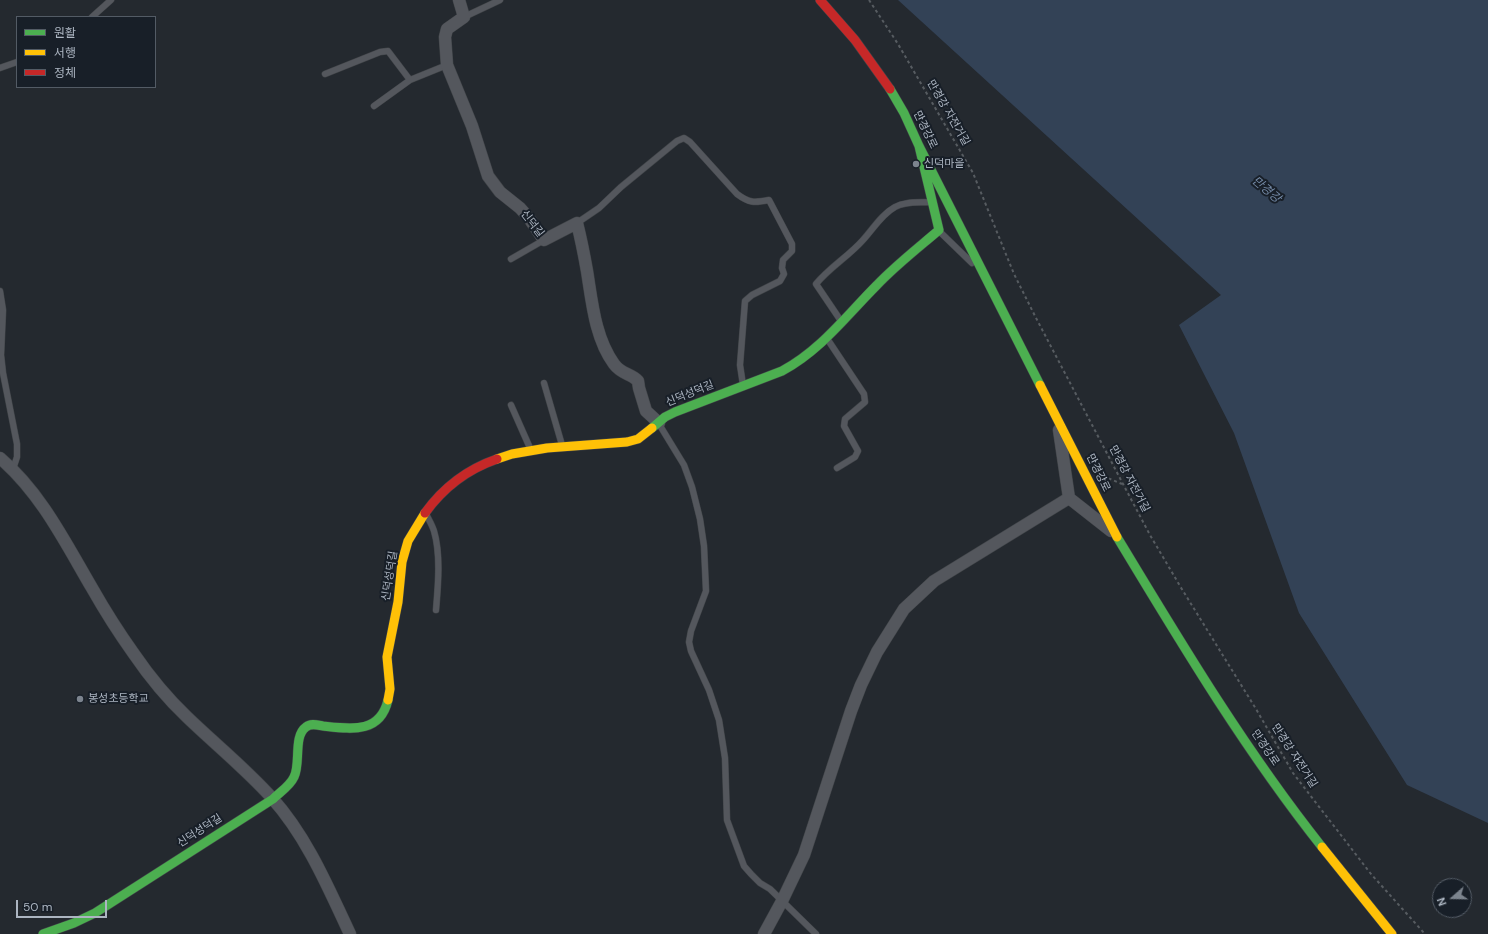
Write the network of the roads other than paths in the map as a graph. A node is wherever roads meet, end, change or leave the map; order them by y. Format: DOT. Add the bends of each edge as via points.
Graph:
graph roads {
  1 [pos="111,0"];
  2 [pos="459,0"];
  3 [pos="500,0"];
  4 [pos="820,0"];
  5 [pos="93,16"];
  6 [pos="464,18"];
  7 [pos="16,62"];
  8 [pos="447,65"];
  9 [pos="0,68"];
  10 [pos="325,74"];
  11 [pos="410,80"];
  12 [pos="374,106"];
  13 [pos="919,146"];
  14 [pos="932,202"];
  15 [pos="577,222"];
  16 [pos="939,230"];
  17 [pos="544,240"];
  18 [pos="511,259"];
  19 [pos="987,279"];
  20 [pos="0,291"];
  21 [pos="842,322"];
  22 [pos="827,339"];
  23 [pos="544,384"];
  24 [pos="743,386"];
  25 [pos="511,405"];
  26 [pos="1057,421"];
  27 [pos="658,423"];
  28 [pos="562,446"];
  29 [pos="531,450"];
  30 [pos="0,458"];
  31 [pos="837,468"];
  32 [pos="13,469"];
  33 [pos="1069,498"];
  34 [pos="426,513"];
  35 [pos="1114,532"];
  36 [pos="436,610"];
  37 [pos="273,799"];
  38 [pos="782,901"];
  39 [pos="43,934"];
  40 [pos="350,934"];
  41 [pos="764,934"];
  42 [pos="816,934"];
  43 [pos="1392,934"];
  1 -- 5 [label="lane"];
  2 -- 6 [label="street"];
  3 -- 6 [label="lane"];
  4 -- 13 [label="street, 만경강로" via="878,71 904,114"];
  6 -- 8 [label="street, 신덕길" via="447,29"];
  7 -- 9 [label="lane"];
  8 -- 11 [label="lane"];
  8 -- 17 [label="street, 신덕길" via="472,126 488,176 500,192 529,218"];
  10 -- 11 [label="lane" via="388,51"];
  11 -- 12 [label="lane"];
  13 -- 14 [label="street"];
  13 -- 19 [label="street, 만경강로"];
  14 -- 16 [label="street"];
  14 -- 21 [label="lane" via="905,203 889,210 862,241 816,284"];
  15 -- 17 [label="street, 신덕길"];
  15 -- 24 [label="lane" via="600,208 621,186 684,138 737,194 757,203 769,200 792,244 792,251 783,260 784,274 780,281 745,301 740,365"];
  15 -- 27 [label="street" via="595,318 606,350 619,370 634,376 638,381 646,411"];
  16 -- 19 [label="lane"];
  16 -- 21 [label="street, 신덕성덕길" via="875,286"];
  17 -- 18 [label="lane"];
  19 -- 26 [label="street, 만경강로"];
  20 -- 32 [label="lane" via="3,310 1,355 17,444 17,457"];
  21 -- 22 [label="street, 신덕성덕길"];
  22 -- 24 [label="street, 신덕성덕길" via="797,364"];
  22 -- 31 [label="lane" via="864,394 865,402 845,419 844,426 858,451 855,457"];
  23 -- 28 [label="lane"];
  24 -- 27 [label="street, 신덕성덕길" via="667,415"];
  25 -- 29 [label="lane"];
  26 -- 33 [label="street"];
  26 -- 35 [label="street, 만경강로"];
  27 -- 28 [label="street, 신덕성덕길" via="635,440"];
  27 -- 38 [label="lane" via="684,465 700,519 706,591 689,642 719,720 725,758 727,820 744,866"];
  28 -- 29 [label="street, 신덕성덕길"];
  29 -- 34 [label="street, 신덕성덕길" via="517,452 479,466 449,486"];
  30 -- 32 [label="street"];
  32 -- 37 [label="street" via="49,514 114,625 151,676 185,716"];
  33 -- 35 [label="street"];
  33 -- 38 [label="street" via="934,581 904,609 877,652 850,711 804,855"];
  34 -- 36 [label="lane" via="434,532 437,554"];
  34 -- 37 [label="street, 신덕성덕길" via="407,546 402,561 397,608 387,658 389,699 384,712 378,721 361,729 311,725 303,730 299,738 298,768 286,787"];
  35 -- 43 [label="street, 만경강로" via="1193,662 1291,808"];
  37 -- 39 [label="street, 신덕성덕길" via="95,913"];
  37 -- 40 [label="street" via="308,850"];
  38 -- 41 [label="street"];
  38 -- 42 [label="lane"];
}
